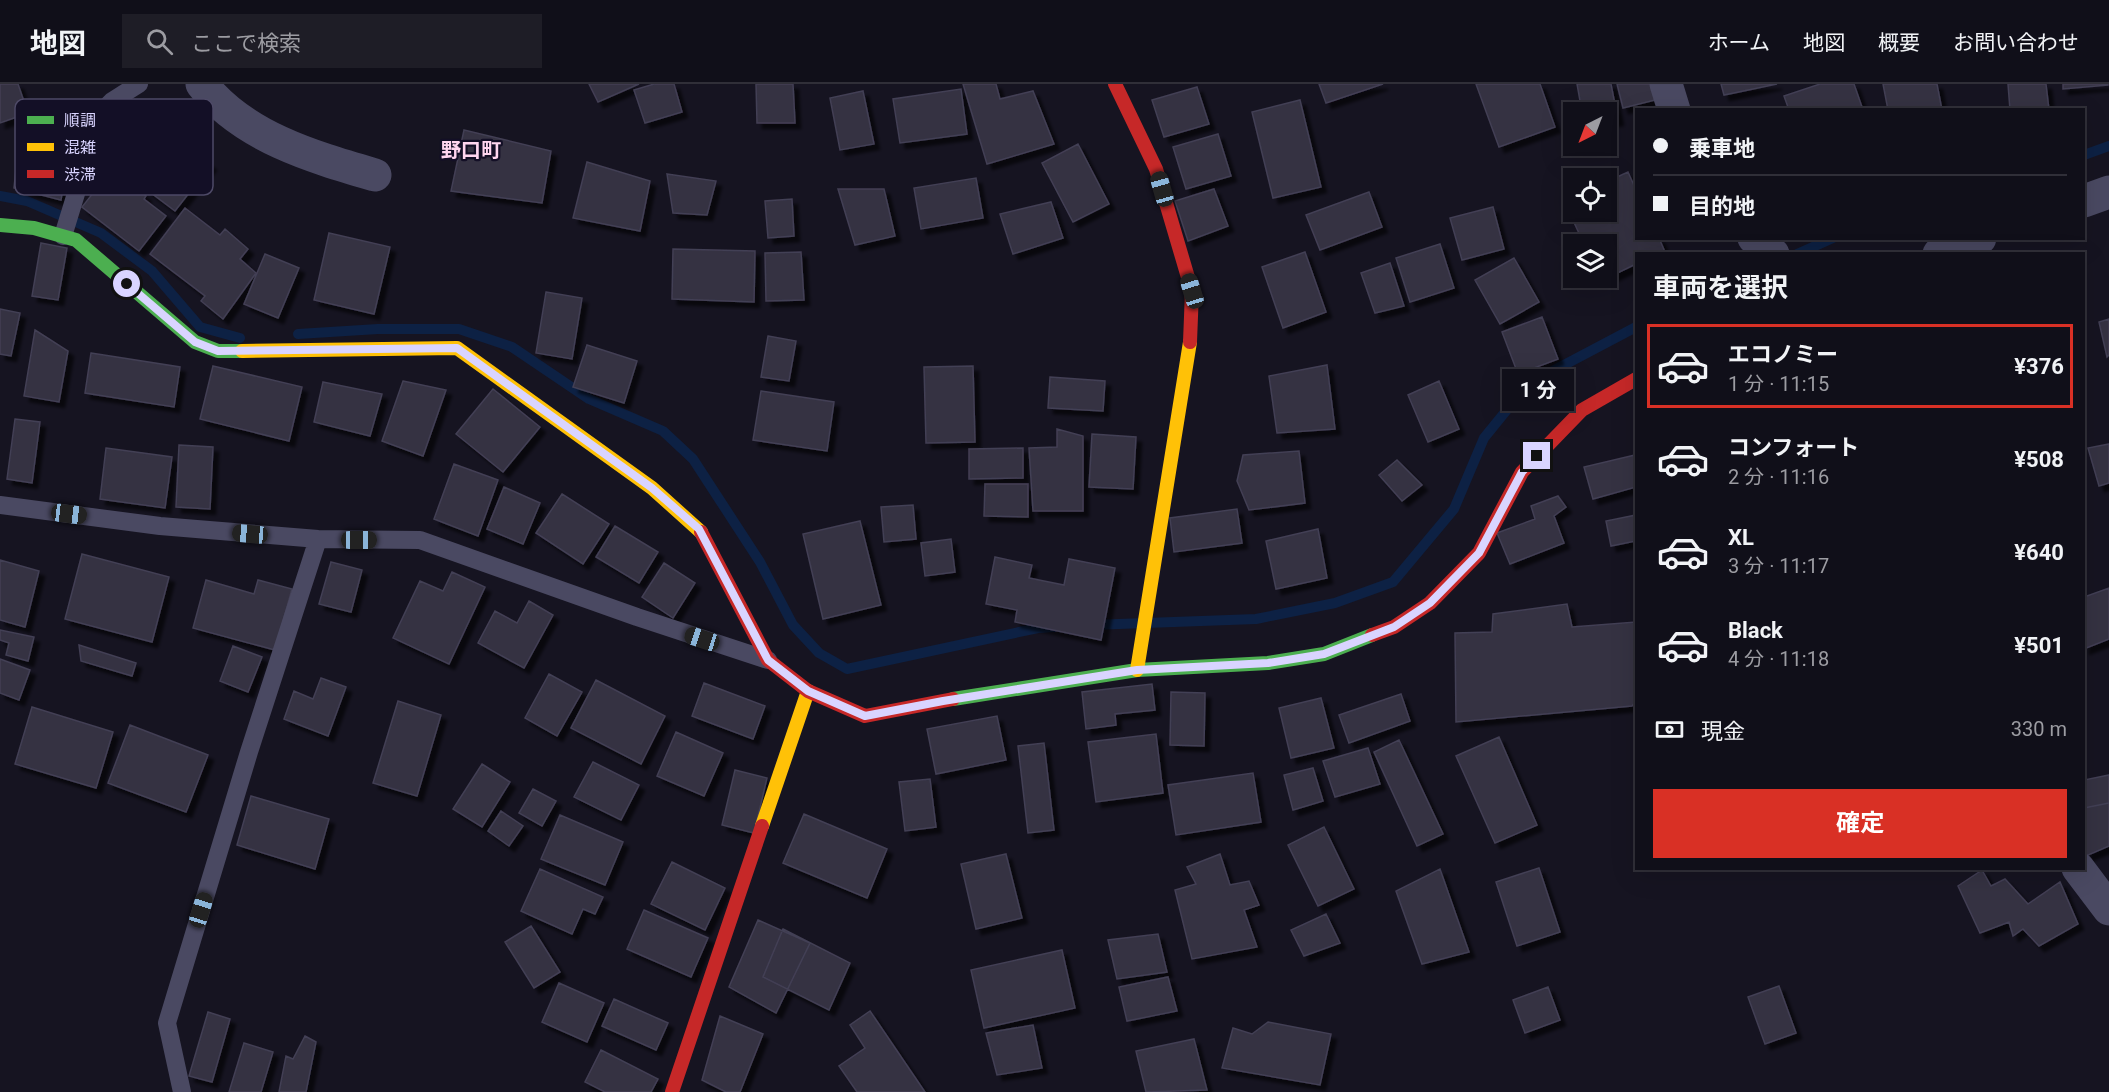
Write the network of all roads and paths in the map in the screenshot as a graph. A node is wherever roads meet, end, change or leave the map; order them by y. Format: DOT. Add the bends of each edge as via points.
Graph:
graph roads {
  1 [pos="139,84"];
  2 [pos="202,84"];
  3 [pos="1115,84"];
  4 [pos="1666,84"];
  5 [pos="114,99"];
  6 [pos="1673,108"];
  7 [pos="375,175"];
  8 [pos="2109,192"];
  9 [pos="76,195"];
  10 [pos="2085,201"];
  11 [pos="0,225"];
  12 [pos="63,236"];
  13 [pos="1756,240"];
  14 [pos="1975,240"];
  15 [pos="1771,252"];
  16 [pos="1944,252"];
  17 [pos="1635,380"];
  18 [pos="0,505"];
  19 [pos="318,539"];
  20 [pos="768,660"];
  21 [pos="1137,670"];
  22 [pos="808,691"];
  23 [pos="2080,870"];
  24 [pos="2109,909"];
  25 [pos="182,1092"];
  26 [pos="672,1092"];
  1 -- 5 [label="lane"];
  2 -- 7 [label="street" via="225,109 256,130"];
  3 -- 21 [label="street" via="1156,169 1192,291 1190,340"];
  4 -- 6 [label="street"];
  8 -- 10 [label="street"];
  9 -- 12 [label="lane"];
  11 -- 12 [label="street"];
  12 -- 20 [label="street" via="76,240 195,342 218,351 457,348 652,488 699,529"];
  13 -- 15 [label="street"];
  14 -- 16 [label="street"];
  17 -- 21 [label="street" via="1582,410 1522,472 1479,553 1430,603 1394,627 1324,654 1268,663"];
  18 -- 19 [label="lane" via="160,526"];
  19 -- 20 [label="lane" via="420,540"];
  19 -- 25 [label="lane" via="167,1023"];
  20 -- 22 [label="street"];
  21 -- 22 [label="street" via="865,716"];
  22 -- 26 [label="street"];
  23 -- 24 [label="street"];
}
